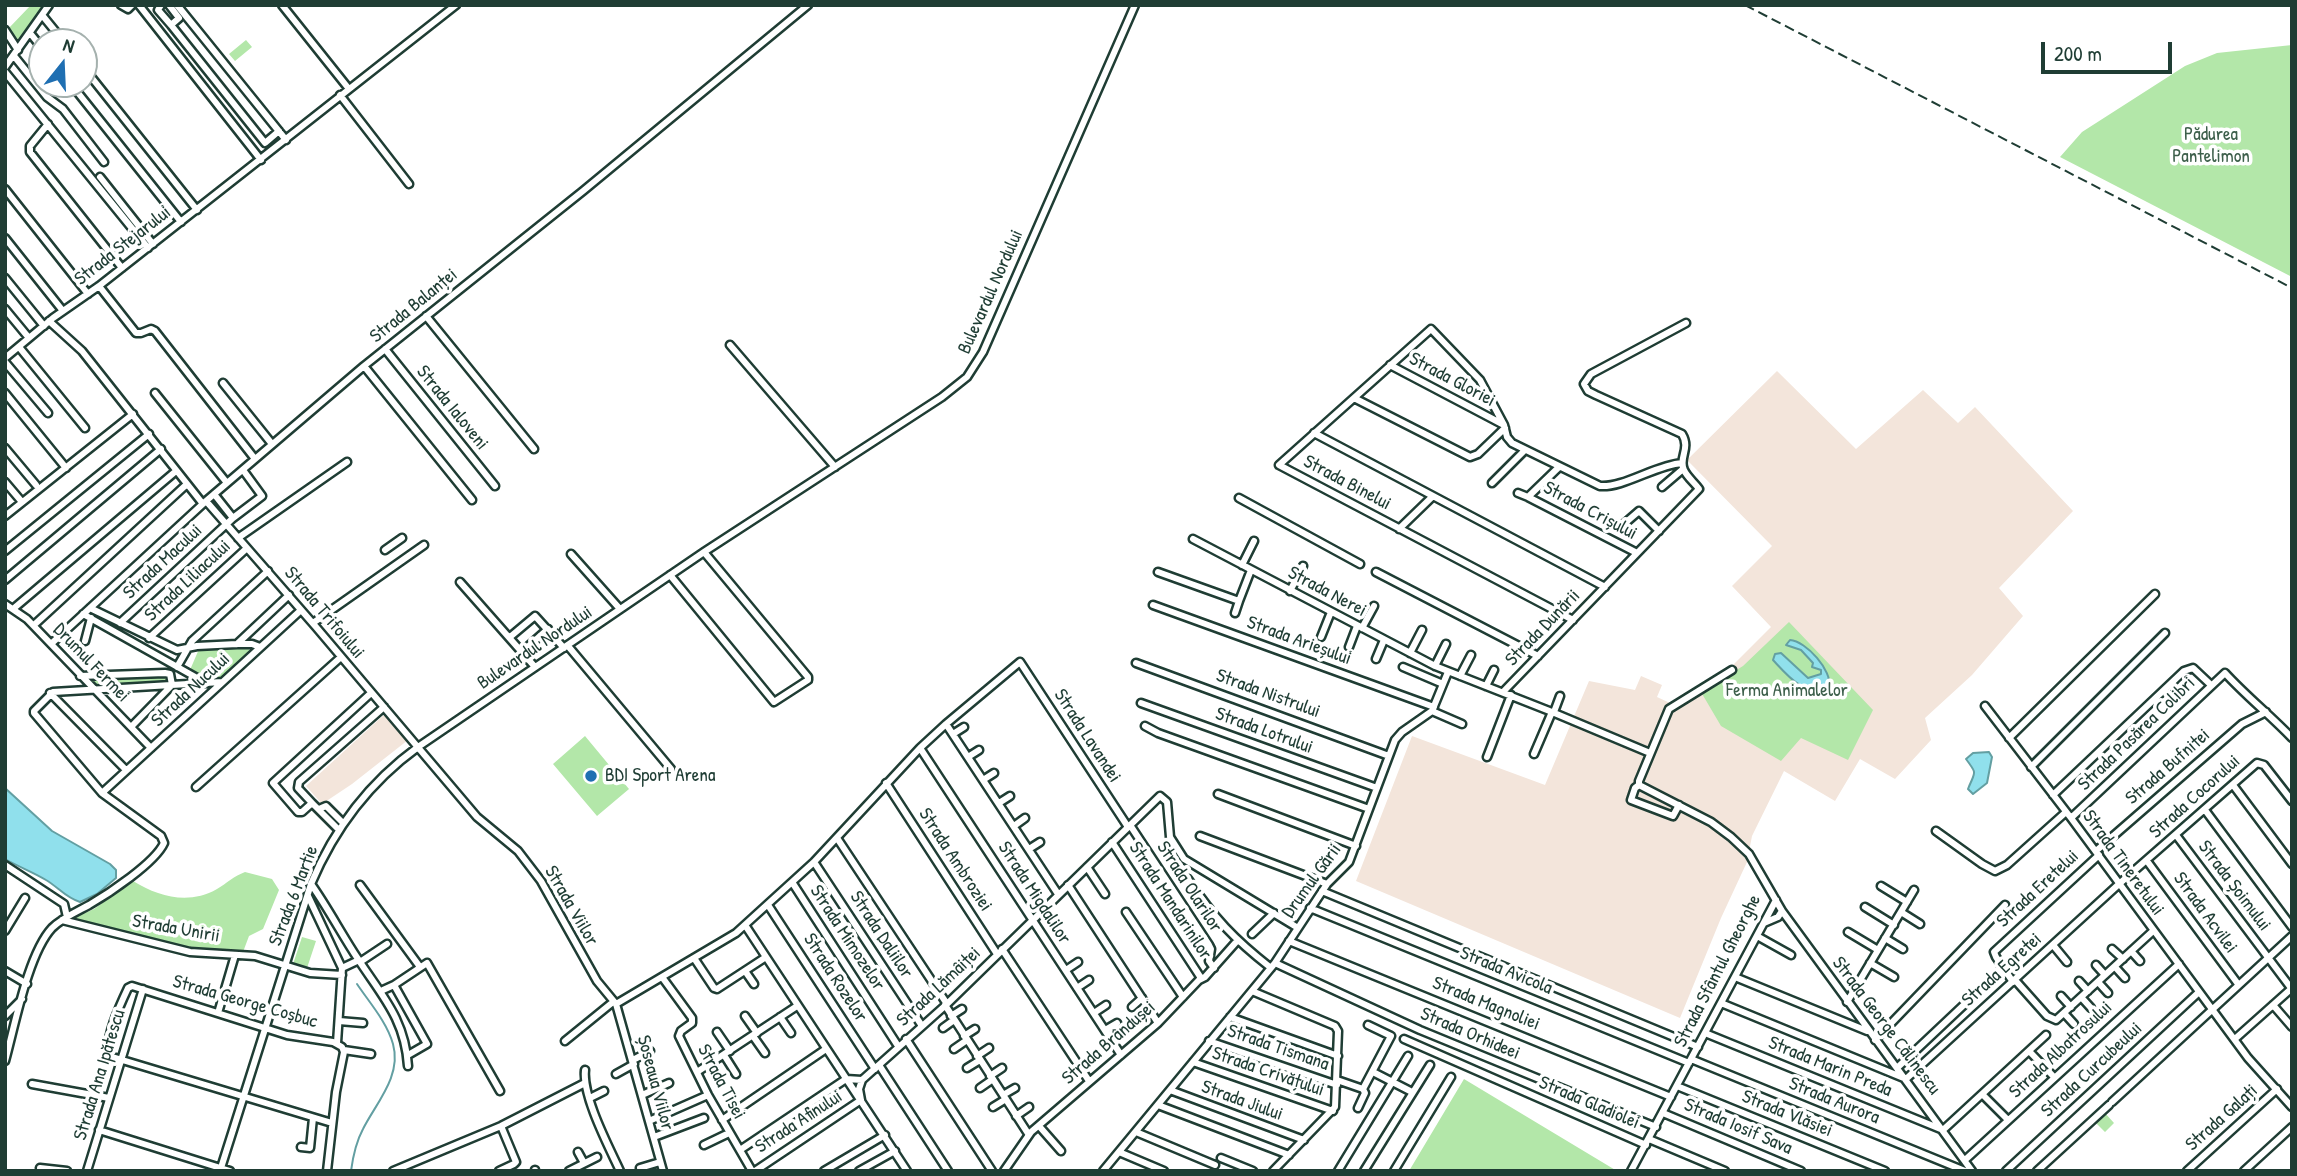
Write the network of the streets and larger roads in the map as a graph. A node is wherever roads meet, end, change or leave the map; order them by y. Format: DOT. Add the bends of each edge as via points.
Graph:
graph roads {
  1 [pos="50,5"];
  2 [pos="121,5"];
  3 [pos="132,5"];
  4 [pos="138,5"];
  5 [pos="161,5"];
  6 [pos="169,5"];
  7 [pos="177,5"];
  8 [pos="282,5"];
  9 [pos="456,5"];
  10 [pos="808,5"];
  11 [pos="1135,5"];
  12 [pos="42,15"];
  13 [pos="171,25"];
  14 [pos="33,28"];
  15 [pos="53,28"];
  16 [pos="5,30"];
  17 [pos="28,36"];
  18 [pos="215,51"];
  19 [pos="16,53"];
  20 [pos="201,63"];
  21 [pos="5,70"];
  22 [pos="98,86"];
  23 [pos="349,89"];
  24 [pos="249,94"];
  25 [pos="341,95"];
  26 [pos="82,98"];
  27 [pos="235,106"];
  28 [pos="48,124"];
  29 [pos="279,131"];
  30 [pos="286,140"];
  31 [pos="261,160"];
  32 [pos="104,162"];
  33 [pos="100,177"];
  34 [pos="409,184"];
  35 [pos="5,189"];
  36 [pos="197,210"];
  37 [pos="181,222"];
  38 [pos="5,238"];
  39 [pos="151,246"];
  40 [pos="122,268"];
  41 [pos="5,278"];
  42 [pos="99,286"];
  43 [pos="88,294"];
  44 [pos="5,309"];
  45 [pos="63,311"];
  46 [pos="426,316"];
  47 [pos="1686,323"];
  48 [pos="46,324"];
  49 [pos="29,338"];
  50 [pos="730,345"];
  51 [pos="19,347"];
  52 [pos="385,349"];
  53 [pos="6,358"];
  54 [pos="1390,365"];
  55 [pos="364,366"];
  56 [pos="223,383"];
  57 [pos="5,393"];
  58 [pos="155,393"];
  59 [pos="1354,398"];
  60 [pos="48,413"];
  61 [pos="133,414"];
  62 [pos="1504,427"];
  63 [pos="85,428"];
  64 [pos="1314,433"];
  65 [pos="149,435"];
  66 [pos="272,444"];
  67 [pos="5,448"];
  68 [pos="161,449"];
  69 [pos="534,449"];
  70 [pos="1525,450"];
  71 [pos="255,459"];
  72 [pos="347,462"];
  73 [pos="1683,466"];
  74 [pos="835,467"];
  75 [pos="1559,467"];
  76 [pos="66,468"];
  77 [pos="243,470"];
  78 [pos="176,471"];
  79 [pos="5,481"];
  80 [pos="227,483"];
  81 [pos="1492,483"];
  82 [pos="187,484"];
  83 [pos="36,485"];
  84 [pos="495,486"];
  85 [pos="1662,487"];
  86 [pos="1518,493"];
  87 [pos="214,494"];
  88 [pos="1433,496"];
  89 [pos="1239,498"];
  90 [pos="1528,498"];
  91 [pos="472,500"];
  92 [pos="22,502"];
  93 [pos="204,502"];
  94 [pos="5,516"];
  95 [pos="233,518"];
  96 [pos="227,524"];
  97 [pos="1624,524"];
  98 [pos="1399,529"];
  99 [pos="1658,531"];
  100 [pos="239,538"];
  101 [pos="402,538"];
  102 [pos="1193,539"];
  103 [pos="1254,541"];
  104 [pos="394,544"];
  105 [pos="424,545"];
  106 [pos="247,548"];
  107 [pos="385,550"];
  108 [pos="5,551"];
  109 [pos="704,552"];
  110 [pos="1637,553"];
  111 [pos="571,554"];
  112 [pos="404,559"];
  113 [pos="1360,564"];
  114 [pos="1242,565"];
  115 [pos="1303,566"];
  116 [pos="1251,570"];
  117 [pos="268,571"];
  118 [pos="1158,572"];
  119 [pos="1376,572"];
  120 [pos="670,575"];
  121 [pos="5,580"];
  122 [pos="460,582"];
  123 [pos="1605,587"];
  124 [pos="1290,590"];
  125 [pos="2155,594"];
  126 [pos="289,595"];
  127 [pos="1239,601"];
  128 [pos="5,604"];
  129 [pos="1153,605"];
  130 [pos="1374,606"];
  131 [pos="90,608"];
  132 [pos="13,609"];
  133 [pos="620,609"];
  134 [pos="301,610"];
  135 [pos="1331,612"];
  136 [pos="1235,613"];
  137 [pos="83,614"];
  138 [pos="91,618"];
  139 [pos="1573,620"];
  140 [pos="120,623"];
  141 [pos="313,623"];
  142 [pos="34,625"];
  143 [pos="1360,627"];
  144 [pos="548,629"];
  145 [pos="1422,630"];
  146 [pos="2165,633"];
  147 [pos="510,637"];
  148 [pos="149,638"];
  149 [pos="1321,638"];
  150 [pos="1384,640"];
  151 [pos="85,641"];
  152 [pos="51,644"];
  153 [pos="237,644"];
  154 [pos="1446,645"];
  155 [pos="260,647"];
  156 [pos="566,647"];
  157 [pos="1349,647"];
  158 [pos="187,649"];
  159 [pos="534,652"];
  160 [pos="1410,653"];
  161 [pos="1471,655"];
  162 [pos="1538,656"];
  163 [pos="341,657"];
  164 [pos="1376,659"];
  165 [pos="1136,663"];
  166 [pos="1435,666"];
  167 [pos="177,667"];
  168 [pos="535,667"];
  169 [pos="1403,667"];
  170 [pos="1494,670"];
  171 [pos="1732,670"];
  172 [pos="1448,672"];
  173 [pos="80,676"];
  174 [pos="1460,676"];
  175 [pos="222,682"];
  176 [pos="206,683"];
  177 [pos="1443,684"];
  178 [pos="172,685"];
  179 [pos="2211,685"];
  180 [pos="1486,686"];
  181 [pos="92,688"];
  182 [pos="1503,692"];
  183 [pos="50,693"];
  184 [pos="371,693"];
  185 [pos="1511,695"];
  186 [pos="1560,696"];
  187 [pos="1141,703"];
  188 [pos="1985,706"];
  189 [pos="384,707"];
  190 [pos="1433,709"];
  191 [pos="1553,712"];
  192 [pos="2266,712"];
  193 [pos="946,724"];
  194 [pos="1462,724"];
  195 [pos="1145,726"];
  196 [pos="131,727"];
  197 [pos="964,727"];
  198 [pos="953,734"];
  199 [pos="2009,738"];
  200 [pos="2292,738"];
  201 [pos="418,747"];
  202 [pos="151,748"];
  203 [pos="920,748"];
  204 [pos="979,750"];
  205 [pos="1650,753"];
  206 [pos="1534,754"];
  207 [pos="1389,756"];
  208 [pos="968,757"];
  209 [pos="1487,757"];
  210 [pos="2031,767"];
  211 [pos="671,769"];
  212 [pos="126,771"];
  213 [pos="994,773"];
  214 [pos="983,780"];
  215 [pos="887,783"];
  216 [pos="1639,785"];
  217 [pos="2233,785"];
  218 [pos="196,787"];
  219 [pos="1377,788"];
  220 [pos="102,793"];
  221 [pos="1218,794"];
  222 [pos="2053,795"];
  223 [pos="1010,796"];
  224 [pos="2292,801"];
  225 [pos="312,803"];
  226 [pos="999,803"];
  227 [pos="1679,805"];
  228 [pos="319,809"];
  229 [pos="1369,809"];
  230 [pos="2205,810"];
  231 [pos="2066,812"];
  232 [pos="1025,818"];
  233 [pos="2071,818"];
  234 [pos="343,823"];
  235 [pos="1013,826"];
  236 [pos="1129,826"];
  237 [pos="339,830"];
  238 [pos="1936,831"];
  239 [pos="2176,835"];
  240 [pos="1200,836"];
  241 [pos="837,838"];
  242 [pos="1040,842"];
  243 [pos="1112,842"];
  244 [pos="1356,846"];
  245 [pos="1029,849"];
  246 [pos="2097,853"];
  247 [pos="2147,860"];
  248 [pos="814,862"];
  249 [pos="2292,864"];
  250 [pos="5,865"];
  251 [pos="1087,867"];
  252 [pos="1188,879"];
  253 [pos="792,883"];
  254 [pos="311,884"];
  255 [pos="1327,884"];
  256 [pos="2119,884"];
  257 [pos="360,885"];
  258 [pos="1068,885"];
  259 [pos="1881,886"];
  260 [pos="1914,890"];
  261 [pos="1322,891"];
  262 [pos="1058,894"];
  263 [pos="1105,894"];
  264 [pos="308,895"];
  265 [pos="25,898"];
  266 [pos="1776,900"];
  267 [pos="1907,902"];
  268 [pos="768,905"];
  269 [pos="2006,905"];
  270 [pos="1865,907"];
  271 [pos="1310,908"];
  272 [pos="1782,911"];
  273 [pos="1126,912"];
  274 [pos="1901,912"];
  275 [pos="1274,914"];
  276 [pos="65,919"];
  277 [pos="1032,919"];
  278 [pos="1764,922"];
  279 [pos="1920,924"];
  280 [pos="745,925"];
  281 [pos="1894,925"];
  282 [pos="2292,927"];
  283 [pos="1298,928"];
  284 [pos="5,931"];
  285 [pos="2153,931"];
  286 [pos="1848,932"];
  287 [pos="1252,934"];
  288 [pos="1757,936"];
  289 [pos="2292,936"];
  290 [pos="1885,938"];
  291 [pos="1237,941"];
  292 [pos="1289,941"];
  293 [pos="387,944"];
  294 [pos="2053,945"];
  295 [pos="1903,949"];
  296 [pos="2112,949"];
  297 [pos="1878,950"];
  298 [pos="1000,951"];
  299 [pos="2131,951"];
  300 [pos="235,955"];
  301 [pos="1791,955"];
  302 [pos="765,957"];
  303 [pos="694,958"];
  304 [pos="2267,958"];
  305 [pos="2123,959"];
  306 [pos="359,961"];
  307 [pos="2140,961"];
  308 [pos="1078,962"];
  309 [pos="2067,962"];
  310 [pos="1870,963"];
  311 [pos="2179,964"];
  312 [pos="285,965"];
  313 [pos="1273,965"];
  314 [pos="2096,965"];
  315 [pos="420,967"];
  316 [pos="2115,967"];
  317 [pos="1214,968"];
  318 [pos="2004,968"];
  319 [pos="1066,970"];
  320 [pos="5,971"];
  321 [pos="745,971"];
  322 [pos="342,972"];
  323 [pos="2105,975"];
  324 [pos="662,977"];
  325 [pos="1735,977"];
  326 [pos="1894,977"];
  327 [pos="1201,978"];
  328 [pos="2125,978"];
  329 [pos="1089,980"];
  330 [pos="2014,981"];
  331 [pos="2079,981"];
  332 [pos="2098,982"];
  333 [pos="27,984"];
  334 [pos="754,984"];
  335 [pos="2238,984"];
  336 [pos="394,985"];
  337 [pos="1077,988"];
  338 [pos="2291,988"];
  339 [pos="143,989"];
  340 [pos="383,990"];
  341 [pos="1252,991"];
  342 [pos="2088,991"];
  343 [pos="2199,992"];
  344 [pos="2108,993"];
  345 [pos="2062,996"];
  346 [pos="1182,997"];
  347 [pos="23,998"];
  348 [pos="1142,998"];
  349 [pos="2081,998"];
  350 [pos="1847,1002"];
  351 [pos="615,1003"];
  352 [pos="1721,1003"];
  353 [pos="946,1004"];
  354 [pos="1106,1005"];
  355 [pos="2273,1005"];
  356 [pos="797,1006"];
  357 [pos="1132,1007"];
  358 [pos="2071,1007"];
  359 [pos="2091,1008"];
  360 [pos="962,1009"];
  361 [pos="2212,1009"];
  362 [pos="218,1013"];
  363 [pos="1094,1013"];
  364 [pos="2064,1013"];
  365 [pos="5,1016"];
  366 [pos="745,1016"];
  367 [pos="780,1017"];
  368 [pos="1230,1017"];
  369 [pos="953,1018"];
  370 [pos="339,1021"];
  371 [pos="363,1023"];
  372 [pos="1117,1023"];
  373 [pos="1158,1023"];
  374 [pos="2074,1024"];
  375 [pos="1368,1025"];
  376 [pos="922,1026"];
  377 [pos="2292,1027"];
  378 [pos="264,1028"];
  379 [pos="943,1028"];
  380 [pos="975,1029"];
  381 [pos="1105,1030"];
  382 [pos="1868,1031"];
  383 [pos="718,1032"];
  384 [pos="1705,1032"];
  385 [pos="791,1033"];
  386 [pos="755,1034"];
  387 [pos="2046,1035"];
  388 [pos="966,1038"];
  389 [pos="2236,1038"];
  390 [pos="906,1039"];
  391 [pos="1404,1040"];
  392 [pos="1875,1040"];
  393 [pos="565,1041"];
  394 [pos="1209,1041"];
  395 [pos="340,1046"];
  396 [pos="898,1046"];
  397 [pos="1698,1047"];
  398 [pos="989,1048"];
  399 [pos="826,1049"];
  400 [pos="954,1049"];
  401 [pos="650,1051"];
  402 [pos="2029,1051"];
  403 [pos="727,1053"];
  404 [pos="765,1053"];
  405 [pos="371,1054"];
  406 [pos="408,1055"];
  407 [pos="1121,1055"];
  408 [pos="1478,1055"];
  409 [pos="1338,1056"];
  410 [pos="1408,1056"];
  411 [pos="979,1058"];
  412 [pos="121,1060"];
  413 [pos="5,1061"];
  414 [pos="1690,1061"];
  415 [pos="634,1062"];
  416 [pos="1193,1062"];
  417 [pos="1430,1065"];
  418 [pos="408,1066"];
  419 [pos="877,1067"];
  420 [pos="967,1068"];
  421 [pos="1002,1068"];
  422 [pos="1897,1068"];
  423 [pos="1472,1069"];
  424 [pos="585,1070"];
  425 [pos="697,1072"];
  426 [pos="1373,1072"];
  427 [pos="616,1074"];
  428 [pos="736,1074"];
  429 [pos="1451,1077"];
  430 [pos="2054,1077"];
  431 [pos="991,1078"];
  432 [pos="846,1079"];
  433 [pos="1906,1079"];
  434 [pos="862,1080"];
  435 [pos="1089,1081"];
  436 [pos="1337,1082"];
  437 [pos="1392,1082"];
  438 [pos="585,1083"];
  439 [pos="669,1083"];
  440 [pos="32,1084"];
  441 [pos="1677,1086"];
  442 [pos="980,1088"];
  443 [pos="1015,1088"];
  444 [pos="1363,1089"];
  445 [pos="2277,1089"];
  446 [pos="1170,1090"];
  447 [pos="500,1091"];
  448 [pos="604,1091"];
  449 [pos="1412,1092"];
  450 [pos="642,1094"];
  451 [pos="708,1095"];
  452 [pos="1983,1095"];
  453 [pos="1004,1097"];
  454 [pos="1671,1097"];
  455 [pos="109,1098"];
  456 [pos="243,1098"];
  457 [pos="590,1098"];
  458 [pos="861,1101"];
  459 [pos="1158,1105"];
  460 [pos="993,1107"];
  461 [pos="1029,1107"];
  462 [pos="2292,1107"];
  463 [pos="1358,1108"];
  464 [pos="1333,1111"];
  465 [pos="1663,1113"];
  466 [pos="1016,1115"];
  467 [pos="313,1118"];
  468 [pos="704,1118"];
  469 [pos="722,1120"];
  470 [pos="649,1121"];
  471 [pos="2008,1121"];
  472 [pos="332,1123"];
  473 [pos="501,1126"];
  474 [pos="1039,1126"];
  475 [pos="1656,1127"];
  476 [pos="2292,1127"];
  477 [pos="99,1130"];
  478 [pos="1943,1130"];
  479 [pos="1136,1132"];
  480 [pos="729,1133"];
  481 [pos="885,1135"];
  482 [pos="1029,1135"];
  483 [pos="654,1137"];
  484 [pos="1304,1140"];
  485 [pos="1648,1142"];
  486 [pos="704,1145"];
  487 [pos="301,1147"];
  488 [pos="740,1150"];
  489 [pos="895,1151"];
  490 [pos="1061,1151"];
  491 [pos="578,1152"];
  492 [pos="1119,1152"];
  493 [pos="1289,1155"];
  494 [pos="597,1157"];
  495 [pos="1220,1158"];
  496 [pos="1965,1160"];
  497 [pos="660,1162"];
  498 [pos="584,1163"];
  499 [pos="1215,1165"];
  500 [pos="40,1168"];
  501 [pos="640,1168"];
  502 [pos="221,1169"];
  503 [pos="574,1170"];
  504 [pos="67,1171"];
  505 [pos="87,1171"];
  506 [pos="230,1171"];
  507 [pos="327,1171"];
  508 [pos="393,1171"];
  509 [pos="499,1171"];
  510 [pos="620,1171"];
  511 [pos="663,1171"];
  512 [pos="753,1171"];
  513 [pos="824,1171"];
  514 [pos="859,1171"];
  515 [pos="907,1171"];
  516 [pos="948,1171"];
  517 [pos="992,1171"];
  518 [pos="1004,1171"];
  519 [pos="1103,1171"];
  520 [pos="1164,1171"];
  521 [pos="1253,1171"];
  522 [pos="1273,1171"];
  523 [pos="1338,1171"];
  524 [pos="1364,1171"];
  525 [pos="1394,1171"];
  526 [pos="1631,1171"];
  527 [pos="1725,1171"];
  528 [pos="1801,1171"];
  529 [pos="1885,1171"];
  530 [pos="1965,1171"];
  531 [pos="1972,1171"];
  532 [pos="2006,1171"];
  533 [pos="2037,1171"];
  534 [pos="2187,1171"];
  535 [pos="2244,1171"];
  1 -- 12 [label="street"];
  2 -- 3 [label="street" via="126,9"];
  4 -- 31 [label="street"];
  5 -- 13 [label="street" via="158,10"];
  6 -- 13 [label="street" via="179,18"];
  7 -- 18 [label="street"];
  8 -- 23 [label="street"];
  9 -- 23 [label="street, Strada Stejarului"];
  10 -- 46 [label="street, Strada Balanței"];
  11 -- 74 [label="street, Bulevardul Nordului" via="972,372"];
  12 -- 14 [label="street"];
  12 -- 15 [label="street"];
  13 -- 20 [label="street"];
  16 -- 19 [label="street"];
  17 -- 19 [label="street"];
  18 -- 20 [label="street"];
  18 -- 24 [label="street"];
  19 -- 21 [label="street"];
  19 -- 32 [label="street" via="47,97 63,109"];
  20 -- 27 [label="street"];
  21 -- 28 [label="street"];
  22 -- 36 [label="street"];
  23 -- 25 [label="street, Strada Stejarului"];
  24 -- 27 [label="street"];
  24 -- 29 [label="street"];
  25 -- 30 [label="street, Strada Stejarului"];
  25 -- 34 [label="street"];
  26 -- 37 [label="street"];
  27 -- 29 [label="street" via="265,143"];
  28 -- 39 [label="street"];
  28 -- 40 [label="street" via="30,152"];
  29 -- 30 [label="street"];
  30 -- 31 [label="street, Strada Stejarului"];
  31 -- 36 [label="street, Strada Stejarului"];
  33 -- 39 [label="street"];
  35 -- 43 [label="street"];
  36 -- 37 [label="street, Strada Stejarului"];
  37 -- 39 [label="street, Strada Stejarului"];
  38 -- 45 [label="street"];
  39 -- 40 [label="street, Strada Stejarului"];
  40 -- 42 [label="street, Strada Stejarului"];
  41 -- 48 [label="street, Strada Trifoiului"];
  42 -- 43 [label="street, Strada Stejarului"];
  42 -- 71 [label="street" via="136,333 155,331"];
  43 -- 45 [label="street, Strada Stejarului"];
  44 -- 49 [label="street"];
  45 -- 48 [label="street, Strada Stejarului"];
  46 -- 52 [label="street, Strada Balanței"];
  46 -- 69 [label="street"];
  47 -- 73 [label="street" via="1591,374 1584,384 1588,391 1682,434 1686,447"];
  48 -- 49 [label="street, Strada Stejarului"];
  48 -- 61 [label="street, Strada Trifoiului" via="82,351"];
  49 -- 51 [label="street, Strada Stejarului"];
  50 -- 74 [label="street"];
  51 -- 53 [label="street, Strada Stejarului"];
  51 -- 63 [label="street"];
  52 -- 55 [label="street, Strada Balanței"];
  52 -- 84 [label="street, Strada Ialoveni"];
  53 -- 60 [label="street"];
  54 -- 59 [label="street"];
  54 -- 62 [label="street, Strada Gloriei"];
  54 -- 62 [label="street" via="1431,330 1480,380"];
  55 -- 66 [label="street, Strada Balanței"];
  55 -- 91 [label="street"];
  56 -- 66 [label="street"];
  57 -- 76 [label="street"];
  58 -- 80 [label="street"];
  59 -- 62 [label="street" via="1470,457"];
  59 -- 64 [label="street"];
  61 -- 65 [label="street, Strada Trifoiului"];
  61 -- 76 [label="street"];
  62 -- 70 [label="street, Strada Gloriei" via="1509,440"];
  64 -- 88 [label="street, Strada Binelui"];
  64 -- 98 [label="street, Strada Binelui" via="1279,465"];
  65 -- 68 [label="street, Strada Trifoiului"];
  65 -- 108 [label="street"];
  66 -- 71 [label="street, Strada Balanței"];
  67 -- 83 [label="street"];
  68 -- 78 [label="street, Strada Trifoiului"];
  68 -- 121 [label="street"];
  70 -- 75 [label="street, Strada Gloriei"];
  70 -- 81 [label="street"];
  71 -- 77 [label="street, Strada Balanței"];
  72 -- 100 [label="street"];
  73 -- 75 [label="street, Strada Gloriei" via="1664,465 1604,487"];
  73 -- 85 [label="street"];
  73 -- 99 [label="street, Strada Dunării" via="1699,489"];
  74 -- 109 [label="street, Bulevardul Nordului"];
  75 -- 90 [label="street, Strada Crișului"];
  76 -- 92 [label="street"];
  77 -- 80 [label="street, Strada Balanței"];
  77 -- 95 [label="street, Strada Macului" via="262,496"];
  78 -- 82 [label="street, Strada Trifoiului"];
  78 -- 132 [label="street"];
  79 -- 92 [label="street"];
  80 -- 87 [label="street, Strada Balanței"];
  82 -- 93 [label="street, Strada Trifoiului"];
  82 -- 142 [label="street"];
  86 -- 90 [label="street"];
  87 -- 93 [label="street, Strada Balanței"];
  87 -- 95 [label="street"];
  88 -- 98 [label="street"];
  88 -- 123 [label="street, Strada Binelui"];
  89 -- 113 [label="street"];
  90 -- 110 [label="street, Strada Crișului"];
  92 -- 94 [label="street"];
  93 -- 96 [label="street, Strada Trifoiului"];
  93 -- 131 [label="street, Strada Balanței"];
  95 -- 96 [label="street, Strada Macului"];
  96 -- 100 [label="street, Strada Trifoiului"];
  96 -- 140 [label="street, Strada Macului"];
  97 -- 99 [label="street" via="1639,511"];
  98 -- 139 [label="street, Strada Binelui"];
  99 -- 110 [label="street, Strada Dunării"];
  100 -- 106 [label="street, Strada Trifoiului"];
  101 -- 104 [label="street"];
  102 -- 114 [label="street, Strada Nerei"];
  103 -- 114 [label="street"];
  104 -- 107 [label="street"];
  104 -- 112 [label="street"];
  105 -- 112 [label="street"];
  106 -- 117 [label="street, Strada Trifoiului"];
  106 -- 148 [label="street, Strada Liliacului"];
  109 -- 120 [label="street, Bulevardul Nordului"];
  109 -- 120 [label="street" via="809,678 776,702"];
  110 -- 123 [label="street, Strada Dunării"];
  111 -- 133 [label="street"];
  112 -- 141 [label="street"];
  114 -- 116 [label="street, Strada Nerei"];
  115 -- 124 [label="street"];
  116 -- 124 [label="street, Strada Nerei"];
  116 -- 127 [label="street"];
  117 -- 126 [label="street, Strada Trifoiului"];
  117 -- 158 [label="street"];
  118 -- 127 [label="street"];
  119 -- 162 [label="street"];
  120 -- 133 [label="street, Bulevardul Nordului"];
  122 -- 168 [label="street"];
  123 -- 139 [label="street, Strada Dunării"];
  124 -- 135 [label="street, Strada Nerei"];
  125 -- 199 [label="street"];
  126 -- 134 [label="street, Strada Trifoiului"];
  126 -- 153 [label="street"];
  127 -- 136 [label="street"];
  128 -- 132 [label="street, Drumul Fermei"];
  129 -- 190 [label="street, Strada Arieșului"];
  130 -- 143 [label="street"];
  131 -- 137 [label="street, Strada Balanței"];
  131 -- 140 [label="street"];
  132 -- 142 [label="street, Drumul Fermei"];
  133 -- 156 [label="street, Bulevardul Nordului"];
  134 -- 141 [label="street, Strada Trifoiului"];
  134 -- 155 [label="street, Strada Nucului"];
  135 -- 143 [label="street, Strada Nerei"];
  135 -- 149 [label="street"];
  137 -- 138 [label="street"];
  137 -- 152 [label="street, Strada Balanței"];
  138 -- 151 [label="street"];
  138 -- 167 [label="street"];
  139 -- 162 [label="street, Strada Dunării"];
  140 -- 148 [label="street"];
  141 -- 163 [label="street, Strada Trifoiului"];
  142 -- 152 [label="street, Drumul Fermei"];
  143 -- 150 [label="street, Strada Nerei"];
  143 -- 157 [label="street"];
  144 -- 147 [label="street" via="535,616"];
  144 -- 156 [label="street"];
  144 -- 159 [label="street" via="524,649"];
  145 -- 160 [label="street"];
  146 -- 210 [label="street"];
  148 -- 158 [label="street" via="170,649"];
  150 -- 160 [label="street, Strada Nerei"];
  150 -- 164 [label="street"];
  152 -- 173 [label="street, Drumul Fermei"];
  153 -- 155 [label="street"];
  153 -- 158 [label="street"];
  154 -- 166 [label="street"];
  155 -- 175 [label="street, Strada Nucului"];
  156 -- 168 [label="street, Bulevardul Nordului"];
  156 -- 211 [label="street"];
  158 -- 167 [label="street"];
  160 -- 166 [label="street, Strada Nerei"];
  161 -- 174 [label="street"];
  162 -- 182 [label="street, Strada Dunării"];
  163 -- 184 [label="street, Strada Trifoiului"];
  163 -- 218 [label="street"];
  165 -- 207 [label="street, Strada Nistrului"];
  166 -- 172 [label="street, Strada Nerei"];
  167 -- 176 [label="street"];
  168 -- 201 [label="street, Bulevardul Nordului"];
  169 -- 177 [label="street"];
  170 -- 180 [label="street"];
  171 -- 205 [label="street" via="1669,709"];
  172 -- 174 [label="street"];
  172 -- 177 [label="street"];
  173 -- 178 [label="street" via="167,673"];
  173 -- 181 [label="street, Drumul Fermei"];
  174 -- 180 [label="street"];
  175 -- 176 [label="street"];
  175 -- 202 [label="street, Strada Nucului"];
  176 -- 178 [label="street"];
  177 -- 190 [label="street"];
  178 -- 181 [label="street"];
  178 -- 196 [label="street"];
  179 -- 192 [label="street, Strada Pasărea Colibri" via="2225,673"];
  179 -- 222 [label="street" via="2193,668 2181,673"];
  179 -- 233 [label="street, Strada Pasărea Colibri"];
  180 -- 182 [label="street"];
  181 -- 183 [label="street"];
  181 -- 196 [label="street, Drumul Fermei"];
  182 -- 185 [label="street, Strada Dunării"];
  183 -- 212 [label="street"];
  183 -- 220 [label="street" via="34,713"];
  184 -- 189 [label="street, Strada Trifoiului"];
  184 -- 225 [label="street" via="273,783 299,813"];
  185 -- 191 [label="street, Strada Dunării"];
  185 -- 209 [label="street"];
  186 -- 191 [label="street"];
  187 -- 219 [label="street, Strada Lotrului"];
  188 -- 199 [label="street, Strada Tineretului"];
  189 -- 201 [label="street, Strada Trifoiului"];
  189 -- 225 [label="street" via="298,784"];
  190 -- 194 [label="street, Strada Arieșului"];
  190 -- 207 [label="street, Drumul Gării" via="1399,734"];
  191 -- 205 [label="street, Strada Dunării"];
  191 -- 206 [label="street"];
  192 -- 200 [label="street"];
  192 -- 246 [label="street, Strada Bufnitei" via="2242,724"];
  193 -- 198 [label="street"];
  193 -- 203 [label="street"];
  193 -- 236 [label="street, Strada Lavandei" via="1020,662"];
  195 -- 229 [label="street"];
  196 -- 202 [label="street, Drumul Fermei"];
  197 -- 198 [label="street"];
  198 -- 208 [label="street"];
  199 -- 210 [label="street, Strada Tineretului"];
  201 -- 234 [label="street, Strada 6 Martie" via="380,780"];
  201 -- 351 [label="street, Strada Viilor" via="477,817 518,851 541,881 590,971"];
  202 -- 212 [label="street, Strada Nucului"];
  203 -- 215 [label="street"];
  203 -- 277 [label="street, Strada Migdalilor"];
  204 -- 208 [label="street"];
  205 -- 216 [label="street"];
  207 -- 219 [label="street, Drumul Gării"];
  208 -- 214 [label="street"];
  210 -- 222 [label="street, Strada Tineretului"];
  212 -- 220 [label="street, Strada Nucului"];
  213 -- 214 [label="street"];
  214 -- 226 [label="street"];
  215 -- 241 [label="street"];
  215 -- 298 [label="street, Strada Ambroziei"];
  216 -- 227 [label="street, Strada Sfântul Gheorghe"];
  216 -- 227 [label="street" via="1633,800 1673,816"];
  217 -- 224 [label="street, Strada Cocorului" via="2261,763"];
  217 -- 230 [label="street, Strada Cocorului"];
  217 -- 249 [label="street"];
  219 -- 229 [label="street, Drumul Gării"];
  220 -- 276 [label="street" via="161,836 164,844 130,878"];
  221 -- 244 [label="street"];
  222 -- 231 [label="street, Strada Tineretului"];
  223 -- 226 [label="street"];
  225 -- 228 [label="street"];
  226 -- 235 [label="street"];
  227 -- 266 [label="street, Strada Sfântul Gheorghe" via="1741,845"];
  228 -- 234 [label="street" via="327,807"];
  228 -- 237 [label="street"];
  229 -- 244 [label="street, Drumul Gării"];
  230 -- 239 [label="street, Strada Cocorului"];
  230 -- 282 [label="street"];
  231 -- 233 [label="street, Strada Tineretului"];
  231 -- 238 [label="street" via="1995,871"];
  232 -- 235 [label="street"];
  233 -- 246 [label="street, Strada Tineretului"];
  234 -- 237 [label="street, Strada 6 Martie"];
  235 -- 245 [label="street"];
  236 -- 243 [label="street, Strada Lămâiței"];
  236 -- 275 [label="street, Strada Lămâiței" via="1162,796 1167,802 1170,837 1184,859"];
  236 -- 317 [label="street, Strada Olarilor" via="1211,949"];
  237 -- 254 [label="street, Strada 6 Martie"];
  239 -- 247 [label="street, Strada Cocorului"];
  239 -- 304 [label="street, Strada Șoimului"];
  240 -- 255 [label="street"];
  241 -- 248 [label="street"];
  241 -- 353 [label="street"];
  242 -- 245 [label="street"];
  243 -- 251 [label="street, Strada Lămâiței"];
  243 -- 327 [label="street, Strada Mandarinilor"];
  244 -- 255 [label="street, Drumul Gării" via="1347,865"];
  245 -- 262 [label="street"];
  246 -- 256 [label="street, Strada Tineretului"];
  246 -- 318 [label="street, Strada Eretelui" via="1997,949 1995,954"];
  247 -- 256 [label="street, Strada Cocorului"];
  247 -- 335 [label="street, Strada Acvilei"];
  248 -- 253 [label="street"];
  248 -- 376 [label="street, Strada Daliilor"];
  250 -- 276 [label="street" via="64,904"];
  251 -- 258 [label="street, Strada Lămâiței"];
  251 -- 263 [label="street"];
  252 -- 291 [label="street"];
  253 -- 268 [label="street"];
  253 -- 396 [label="street, Strada Mimozelor"];
  254 -- 264 [label="street, Strada 6 Martie"];
  254 -- 306 [label="street"];
  255 -- 261 [label="street, Drumul Gării"];
  256 -- 285 [label="street, Strada Tineretului"];
  256 -- 294 [label="street, Strada Egretei"];
  257 -- 315 [label="street"];
  258 -- 262 [label="street, Strada Lămâiței"];
  258 -- 348 [label="street"];
  259 -- 267 [label="street"];
  260 -- 267 [label="street"];
  261 -- 271 [label="street, Drumul Gării"];
  261 -- 397 [label="street"];
  262 -- 277 [label="street, Strada Lămâiței"];
  264 -- 312 [label="street, Strada 6 Martie"];
  264 -- 322 [label="street"];
  265 -- 284 [label="street"];
  266 -- 272 [label="street, Strada George Călinescu"];
  266 -- 278 [label="street, Strada Sfântul Gheorghe"];
  267 -- 274 [label="street"];
  268 -- 280 [label="street"];
  268 -- 419 [label="street, Strada Rozelor"];
  269 -- 392 [label="street"];
  270 -- 281 [label="street"];
  271 -- 283 [label="street, Drumul Gării"];
  271 -- 414 [label="street, Strada Avicola"];
  272 -- 278 [label="street"];
  272 -- 350 [label="street, Strada George Călinescu"];
  273 -- 346 [label="street"];
  274 -- 279 [label="street"];
  274 -- 281 [label="street"];
  275 -- 283 [label="street"];
  275 -- 287 [label="street"];
  276 -- 300 [label="street, Strada Unirii" via="176,949"];
  276 -- 333 [label="street" via="37,950"];
  277 -- 298 [label="street, Strada Lămâiței"];
  277 -- 319 [label="street, Strada Migdalilor"];
  278 -- 288 [label="street, Strada Sfântul Gheorghe"];
  280 -- 302 [label="street"];
  280 -- 303 [label="street"];
  281 -- 290 [label="street"];
  283 -- 292 [label="street, Drumul Gării"];
  285 -- 299 [label="street"];
  285 -- 311 [label="street, Strada Tineretului"];
  286 -- 297 [label="street"];
  288 -- 301 [label="street"];
  288 -- 325 [label="street, Strada Sfântul Gheorghe"];
  289 -- 304 [label="street"];
  290 -- 295 [label="street"];
  290 -- 297 [label="street"];
  291 -- 313 [label="street"];
  291 -- 317 [label="street, Strada Brândușei"];
  292 -- 313 [label="street, Drumul Gării"];
  292 -- 454 [label="street, Strada Magnoliei"];
  293 -- 306 [label="street"];
  294 -- 309 [label="street"];
  294 -- 330 [label="street, Strada Egretei"];
  296 -- 305 [label="street"];
  297 -- 310 [label="street"];
  298 -- 353 [label="street, Strada Lămâiței"];
  298 -- 435 [label="street, Strada Ambroziei"];
  299 -- 305 [label="street"];
  299 -- 307 [label="street"];
  300 -- 312 [label="street, Strada Unirii"];
  300 -- 362 [label="street"];
  302 -- 321 [label="street"];
  302 -- 356 [label="street"];
  303 -- 321 [label="street" via="717,989"];
  303 -- 324 [label="street"];
  304 -- 335 [label="street"];
  304 -- 338 [label="street, Strada Șoimului"];
  305 -- 316 [label="street"];
  306 -- 322 [label="street"];
  306 -- 340 [label="street"];
  308 -- 319 [label="street"];
  310 -- 326 [label="street"];
  310 -- 350 [label="street"];
  311 -- 343 [label="street, Strada Tineretului"];
  311 -- 430 [label="street, Strada Albatrosului"];
  312 -- 322 [label="street, Strada Unirii" via="310,973"];
  312 -- 378 [label="street, Strada 6 Martie"];
  313 -- 341 [label="street, Drumul Gării"];
  313 -- 408 [label="street, Strada Orhideei"];
  314 -- 323 [label="street"];
  315 -- 336 [label="street"];
  315 -- 447 [label="street" via="427,962"];
  316 -- 323 [label="street"];
  316 -- 328 [label="street"];
  317 -- 327 [label="street, Strada Brândușei"];
  318 -- 330 [label="street"];
  318 -- 422 [label="street"];
  319 -- 337 [label="street, Strada Migdalilor"];
  320 -- 333 [label="street"];
  321 -- 334 [label="street"];
  322 -- 370 [label="street"];
  323 -- 332 [label="street"];
  324 -- 351 [label="street"];
  324 -- 425 [label="street, Strada Tisei" via="692,1018 679,1036"];
  325 -- 352 [label="street, Strada Sfântul Gheorghe"];
  325 -- 382 [label="street"];
  327 -- 346 [label="street, Strada Brândușei"];
  329 -- 337 [label="street"];
  330 -- 364 [label="street" via="2049,1018 2056,1020"];
  330 -- 433 [label="street, Strada Egretei"];
  331 -- 342 [label="street"];
  332 -- 342 [label="street"];
  332 -- 344 [label="street"];
  333 -- 347 [label="street"];
  335 -- 361 [label="street"];
  336 -- 340 [label="street"];
  336 -- 406 [label="street" via="427,1044"];
  337 -- 363 [label="street, Strada Migdalilor"];
  338 -- 355 [label="street"];
  339 -- 362 [label="street, Strada George Coșbuc"];
  339 -- 412 [label="street, Strada Ana Ipătescu"];
  339 -- 412 [label="street" via="129,986 115,1016 107,1053"];
  340 -- 406 [label="street" via="403,1032"];
  341 -- 368 [label="street, Drumul Gării"];
  341 -- 409 [label="street" via="1337,1028"];
  342 -- 349 [label="street"];
  343 -- 361 [label="street, Strada Tineretului"];
  343 -- 532 [label="street, Strada Curcubeului"];
  345 -- 358 [label="street"];
  346 -- 373 [label="street, Strada Brândușei"];
  347 -- 365 [label="street"];
  347 -- 413 [label="street"];
  348 -- 357 [label="street"];
  348 -- 373 [label="street"];
  349 -- 358 [label="street"];
  349 -- 359 [label="street"];
  350 -- 382 [label="street, Strada George Călinescu"];
  351 -- 393 [label="street"];
  351 -- 415 [label="street, Șoseaua Viilor"];
  352 -- 384 [label="street, Strada Sfântul Gheorghe"];
  352 -- 433 [label="street"];
  353 -- 369 [label="street"];
  353 -- 376 [label="street, Strada Lămâiței"];
  354 -- 363 [label="street"];
  355 -- 377 [label="street"];
  355 -- 389 [label="street"];
  356 -- 367 [label="street"];
  356 -- 399 [label="street"];
  358 -- 364 [label="street"];
  360 -- 369 [label="street"];
  361 -- 389 [label="street, Strada Tineretului"];
  361 -- 533 [label="street"];
  362 -- 378 [label="street, Strada George Coșbuc"];
  363 -- 381 [label="street, Strada Migdalilor"];
  364 -- 374 [label="street"];
  366 -- 386 [label="street"];
  367 -- 385 [label="street"];
  367 -- 386 [label="street"];
  368 -- 394 [label="street, Drumul Gării"];
  368 -- 409 [label="street"];
  369 -- 379 [label="street"];
  369 -- 388 [label="street"];
  370 -- 371 [label="street"];
  370 -- 395 [label="street"];
  372 -- 381 [label="street"];
  373 -- 407 [label="street, Strada Brândușei"];
  375 -- 426 [label="street" via="1391,1036"];
  376 -- 390 [label="street, Strada Lămâiței"];
  378 -- 395 [label="street, Strada George Coșbuc"];
  378 -- 456 [label="street, Strada 6 Martie"];
  380 -- 388 [label="street"];
  381 -- 407 [label="street, Strada Migdalilor"];
  382 -- 392 [label="street, Strada George Călinescu"];
  383 -- 403 [label="street"];
  384 -- 397 [label="street, Strada Sfântul Gheorghe"];
  384 -- 478 [label="street, Strada Marin Preda"];
  386 -- 403 [label="street"];
  386 -- 404 [label="street"];
  387 -- 402 [label="street"];
  388 -- 400 [label="street"];
  388 -- 411 [label="street"];
  389 -- 445 [label="street, Strada Tineretului"];
  390 -- 396 [label="street, Strada Lămâiței"];
  390 -- 517 [label="street"];
  391 -- 423 [label="street, Strada Gladiolei"];
  392 -- 422 [label="street, Strada George Călinescu"];
  394 -- 416 [label="street, Drumul Gării"];
  394 -- 436 [label="street, Strada Tismana"];
  395 -- 405 [label="street, Strada George Coșbuc"];
  395 -- 472 [label="street"];
  396 -- 419 [label="street, Strada Lămâiței"];
  397 -- 414 [label="street, Strada Sfântul Gheorghe"];
  398 -- 411 [label="street"];
  399 -- 432 [label="street"];
  399 -- 469 [label="street"];
  401 -- 415 [label="street"];
  402 -- 430 [label="street"];
  402 -- 452 [label="street"];
  403 -- 425 [label="street"];
  403 -- 428 [label="street"];
  406 -- 418 [label="street"];
  407 -- 435 [label="street, Strada Brândușei"];
  408 -- 423 [label="street"];
  408 -- 475 [label="street, Strada Orhideei"];
  409 -- 436 [label="street"];
  410 -- 437 [label="street"];
  411 -- 420 [label="street"];
  411 -- 431 [label="street"];
  412 -- 455 [label="street, Strada Ana Ipătescu"];
  412 -- 456 [label="street"];
  414 -- 441 [label="street, Strada Sfântul Gheorghe"];
  414 -- 530 [label="street, Strada Aurora"];
  415 -- 427 [label="street"];
  415 -- 450 [label="street, Șoseaua Viilor"];
  416 -- 446 [label="street, Drumul Gării"];
  416 -- 464 [label="street, Strada Crivățului"];
  417 -- 449 [label="street"];
  419 -- 434 [label="street, Strada Lămâiței"];
  419 -- 516 [label="street, Strada Rozelor"];
  421 -- 431 [label="street"];
  422 -- 433 [label="street, Strada George Călinescu"];
  423 -- 485 [label="street, Strada Gladiolei"];
  424 -- 438 [label="street"];
  425 -- 451 [label="street, Strada Tisei"];
  426 -- 437 [label="street"];
  426 -- 444 [label="street"];
  429 -- 525 [label="street"];
  430 -- 471 [label="street, Strada Albatrosului"];
  431 -- 442 [label="street"];
  431 -- 453 [label="street"];
  432 -- 434 [label="street"];
  432 -- 458 [label="street"];
  432 -- 488 [label="street"];
  433 -- 478 [label="street, Strada George Călinescu"];
  434 -- 458 [label="street"];
  435 -- 474 [label="street, Strada Brândușei"];
  436 -- 444 [label="street, Strada Tismana"];
  436 -- 464 [label="street"];
  437 -- 449 [label="street"];
  437 -- 523 [label="street"];
  438 -- 457 [label="street"];
  438 -- 473 [label="street"];
  439 -- 450 [label="street"];
  440 -- 455 [label="street"];
  441 -- 454 [label="street, Strada Sfântul Gheorghe"];
  441 -- 529 [label="street, Strada Vlăsiei"];
  443 -- 453 [label="street"];
  444 -- 463 [label="street"];
  445 -- 462 [label="street, Strada Tineretului"];
  445 -- 534 [label="street, Strada Galați"];
  446 -- 459 [label="street, Drumul Gării"];
  446 -- 484 [label="street, Strada Jiului"];
  448 -- 457 [label="street"];
  449 -- 524 [label="street"];
  450 -- 470 [label="street, Șoseaua Viilor"];
  451 -- 469 [label="street, Strada Tisei"];
  451 -- 470 [label="street"];
  452 -- 471 [label="street"];
  452 -- 478 [label="street"];
  453 -- 460 [label="street"];
  453 -- 466 [label="street"];
  454 -- 465 [label="street, Strada Sfântul Gheorghe"];
  455 -- 477 [label="street, Strada Ana Ipătescu"];
  456 -- 467 [label="street"];
  456 -- 502 [label="street, Strada 6 Martie"];
  457 -- 510 [label="street"];
  458 -- 481 [label="street"];
  458 -- 512 [label="street, Strada Afinului"];
  459 -- 479 [label="street, Drumul Gării"];
  459 -- 493 [label="street"];
  461 -- 466 [label="street"];
  464 -- 484 [label="street"];
  465 -- 475 [label="street, Strada Sfântul Gheorghe"];
  465 -- 528 [label="street, Strada Iosif Sava"];
  466 -- 482 [label="street"];
  467 -- 472 [label="street"];
  467 -- 487 [label="street" via="310,1147"];
  468 -- 483 [label="street"];
  469 -- 480 [label="street, Strada Tisei"];
  470 -- 483 [label="street, Șoseaua Viilor"];
  471 -- 496 [label="street, Strada Albatrosului"];
  472 -- 507 [label="street"];
  473 -- 508 [label="street"];
  473 -- 509 [label="street" via="516,1162"];
  474 -- 482 [label="street, Strada Brândușei"];
  474 -- 490 [label="street"];
  475 -- 485 [label="street, Strada Sfântul Gheorghe"];
  476 -- 535 [label="street"];
  477 -- 502 [label="street"];
  477 -- 505 [label="street, Strada Ana Ipătescu"];
  478 -- 496 [label="street, Strada George Călinescu"];
  479 -- 492 [label="street, Drumul Gării"];
  479 -- 499 [label="street"];
  480 -- 486 [label="street"];
  480 -- 488 [label="street, Strada Tisei"];
  481 -- 489 [label="street"];
  481 -- 513 [label="street"];
  482 -- 518 [label="street, Strada Brândușei"];
  483 -- 497 [label="street, Șoseaua Viilor"];
  484 -- 493 [label="street"];
  485 -- 526 [label="street, Strada Sfântul Gheorghe"];
  485 -- 527 [label="street, Strada Gladiolei"];
  488 -- 512 [label="street, Strada Tisei"];
  489 -- 514 [label="street"];
  489 -- 515 [label="street"];
  491 -- 498 [label="street"];
  492 -- 519 [label="street, Drumul Gării"];
  492 -- 520 [label="street"];
  493 -- 522 [label="street"];
  494 -- 498 [label="street"];
  495 -- 521 [label="street"];
  496 -- 531 [label="street, Strada George Călinescu"];
  497 -- 501 [label="street"];
  497 -- 511 [label="street, Șoseaua Viilor"];
  498 -- 503 [label="street"];
  500 -- 504 [label="street"];
  502 -- 506 [label="street"];
}
